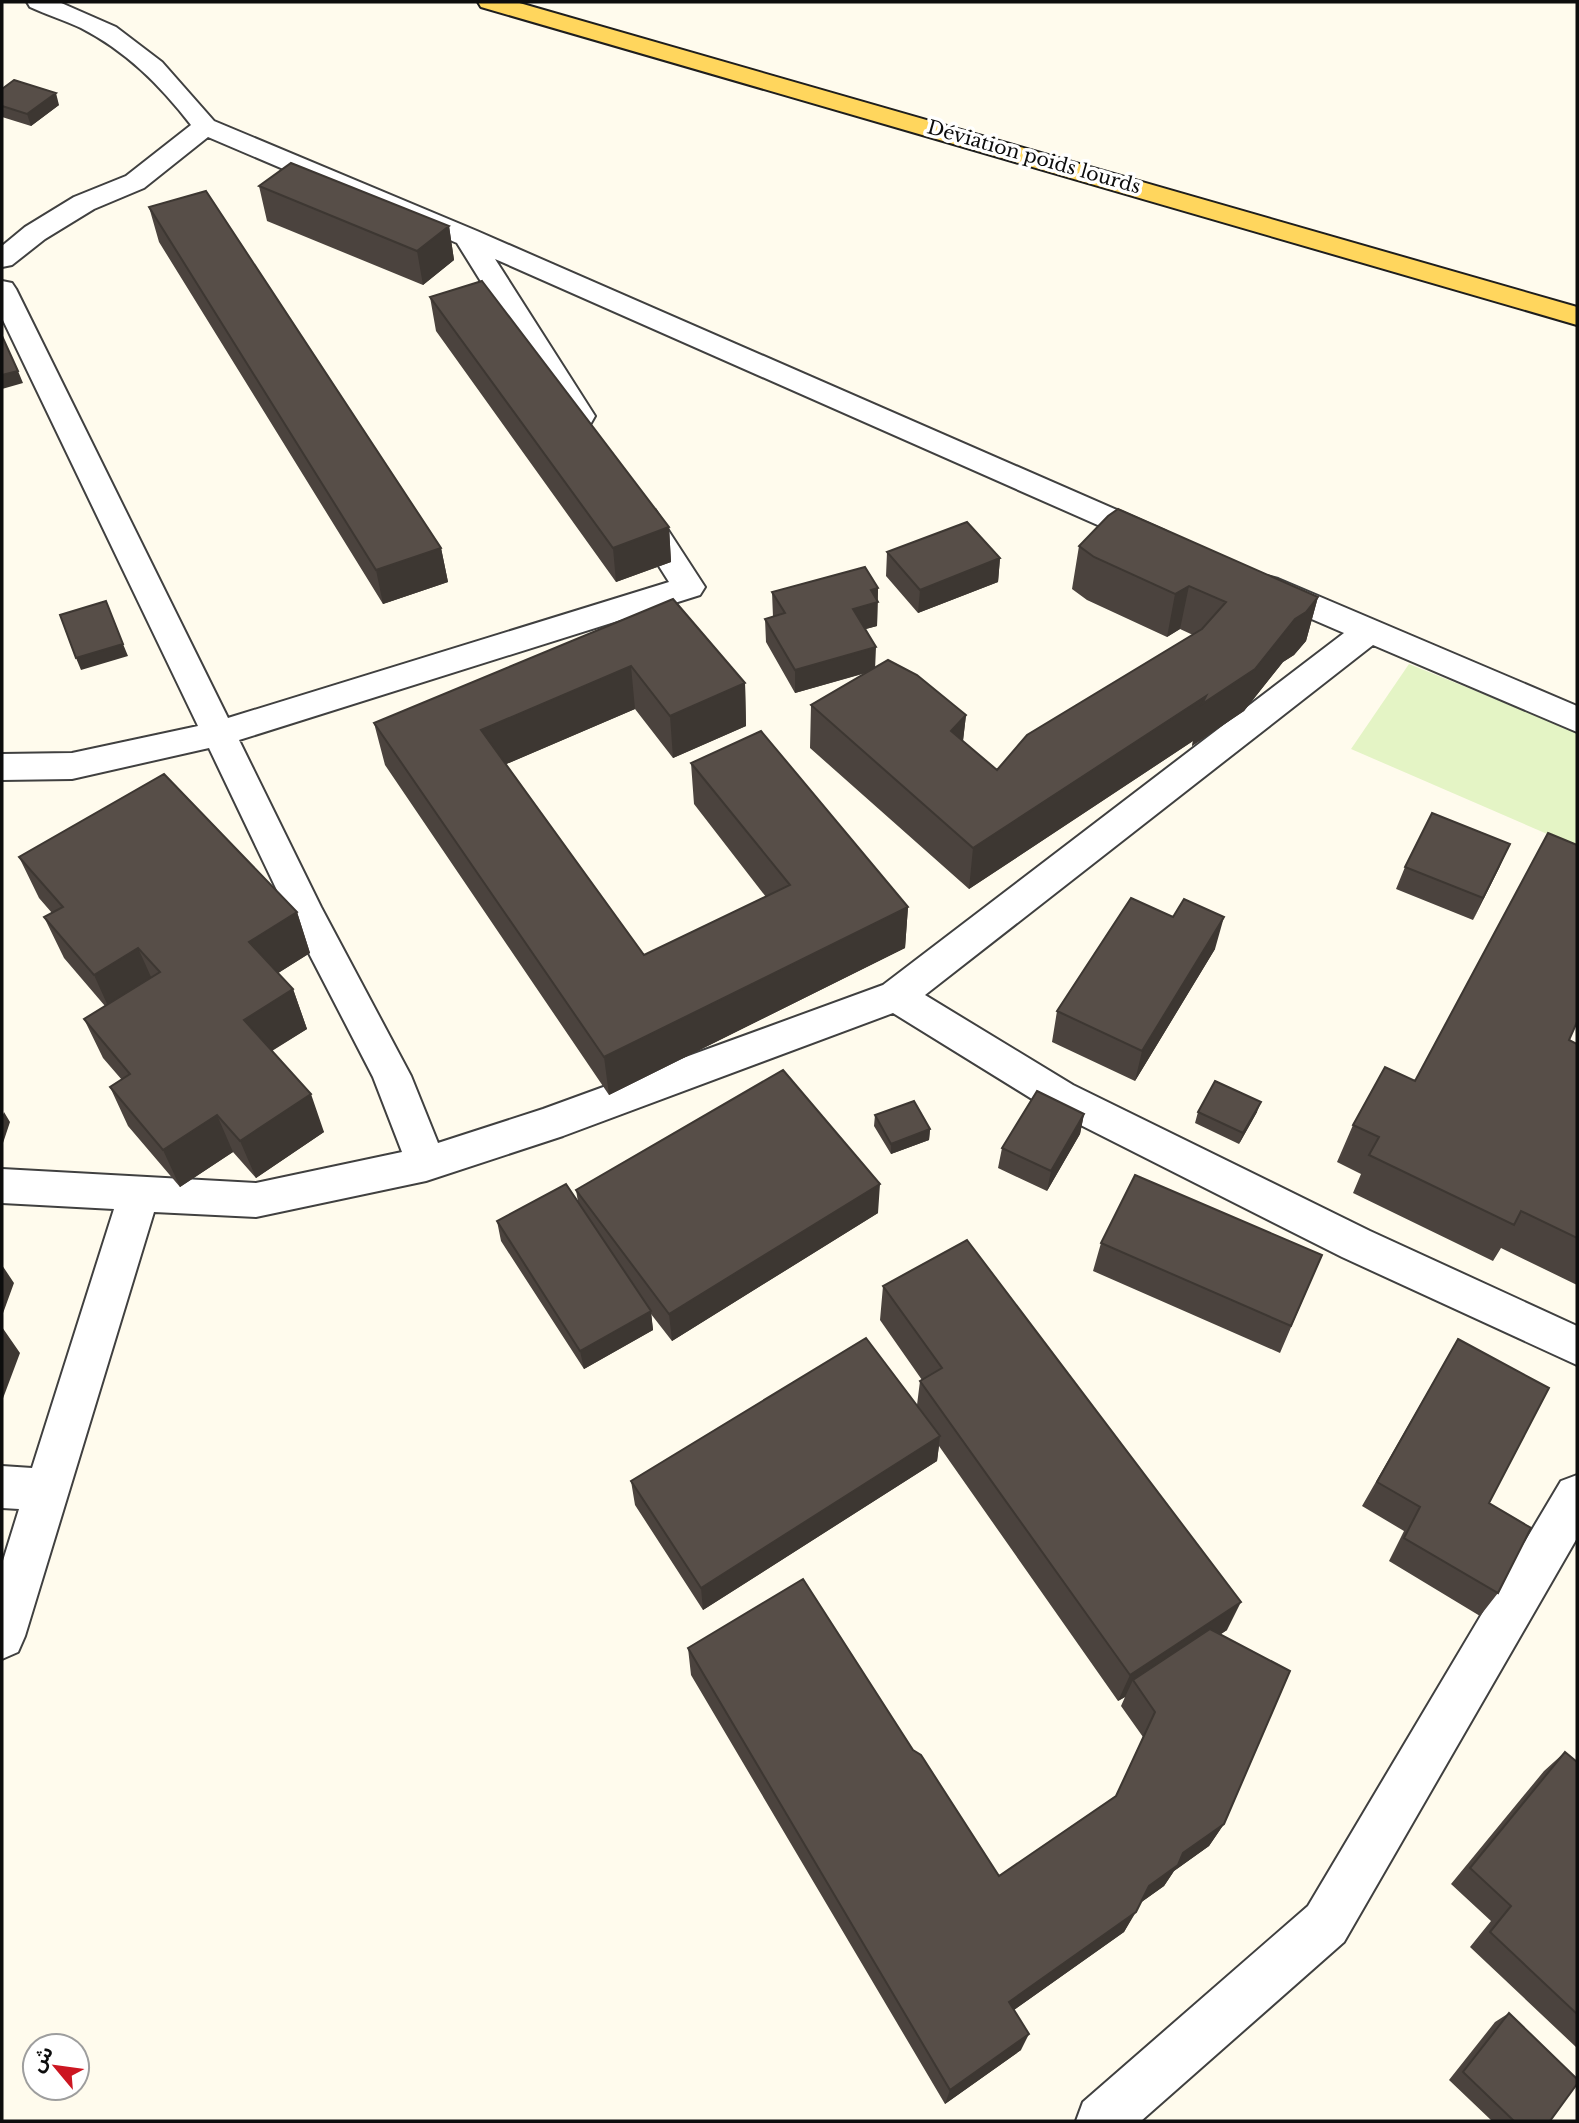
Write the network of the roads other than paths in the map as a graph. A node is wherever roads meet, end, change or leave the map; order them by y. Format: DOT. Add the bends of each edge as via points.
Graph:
graph roads {
  1 [pos="39,2"];
  2 [pos="490,2"];
  3 [pos="205,126"];
  4 [pos="467,237"];
  5 [pos="2,259"];
  6 [pos="2,289"];
  7 [pos="1577,316"];
  8 [pos="592,436"];
  9 [pos="629,494"];
  10 [pos="1178,548"];
  11 [pos="1242,576"];
  12 [pos="1369,631"];
  13 [pos="1577,720"];
  14 [pos="218,734"];
  15 [pos="2,767"];
  16 [pos="895,996"];
  17 [pos="426,1164"];
  18 [pos="2,1186"];
  19 [pos="139,1195"];
  20 [pos="1577,1346"];
  21 [pos="2,1487"];
  22 [pos="47,1490"];
  23 [pos="1577,1496"];
  24 [pos="2,1636"];
  25 [pos="1102,2121"];
  1 -- 3 [label="street" via="118,40 170,81"];
  2 -- 7 [label="main road, Déviation poids lourds"];
  3 -- 4 [label="street"];
  3 -- 5 [label="street" via="135,182 84,203"];
  4 -- 8 [label="street"];
  4 -- 10 [label="street"];
  6 -- 14 [label="street"];
  9 -- 14 [label="street" via="689,587"];
  11 -- 12 [label="street"];
  12 -- 13 [label="street"];
  12 -- 16 [label="street"];
  14 -- 15 [label="street" via="72,766"];
  14 -- 17 [label="street" via="392,1076"];
  16 -- 17 [label="street" via="549,1124"];
  16 -- 20 [label="street" via="1059,1096 1356,1244"];
  17 -- 19 [label="street" via="256,1200"];
  18 -- 19 [label="street"];
  19 -- 22 [label="street"];
  21 -- 22 [label="street"];
  22 -- 24 [label="street"];
  23 -- 25 [label="street" via="1326,1924"];
}
